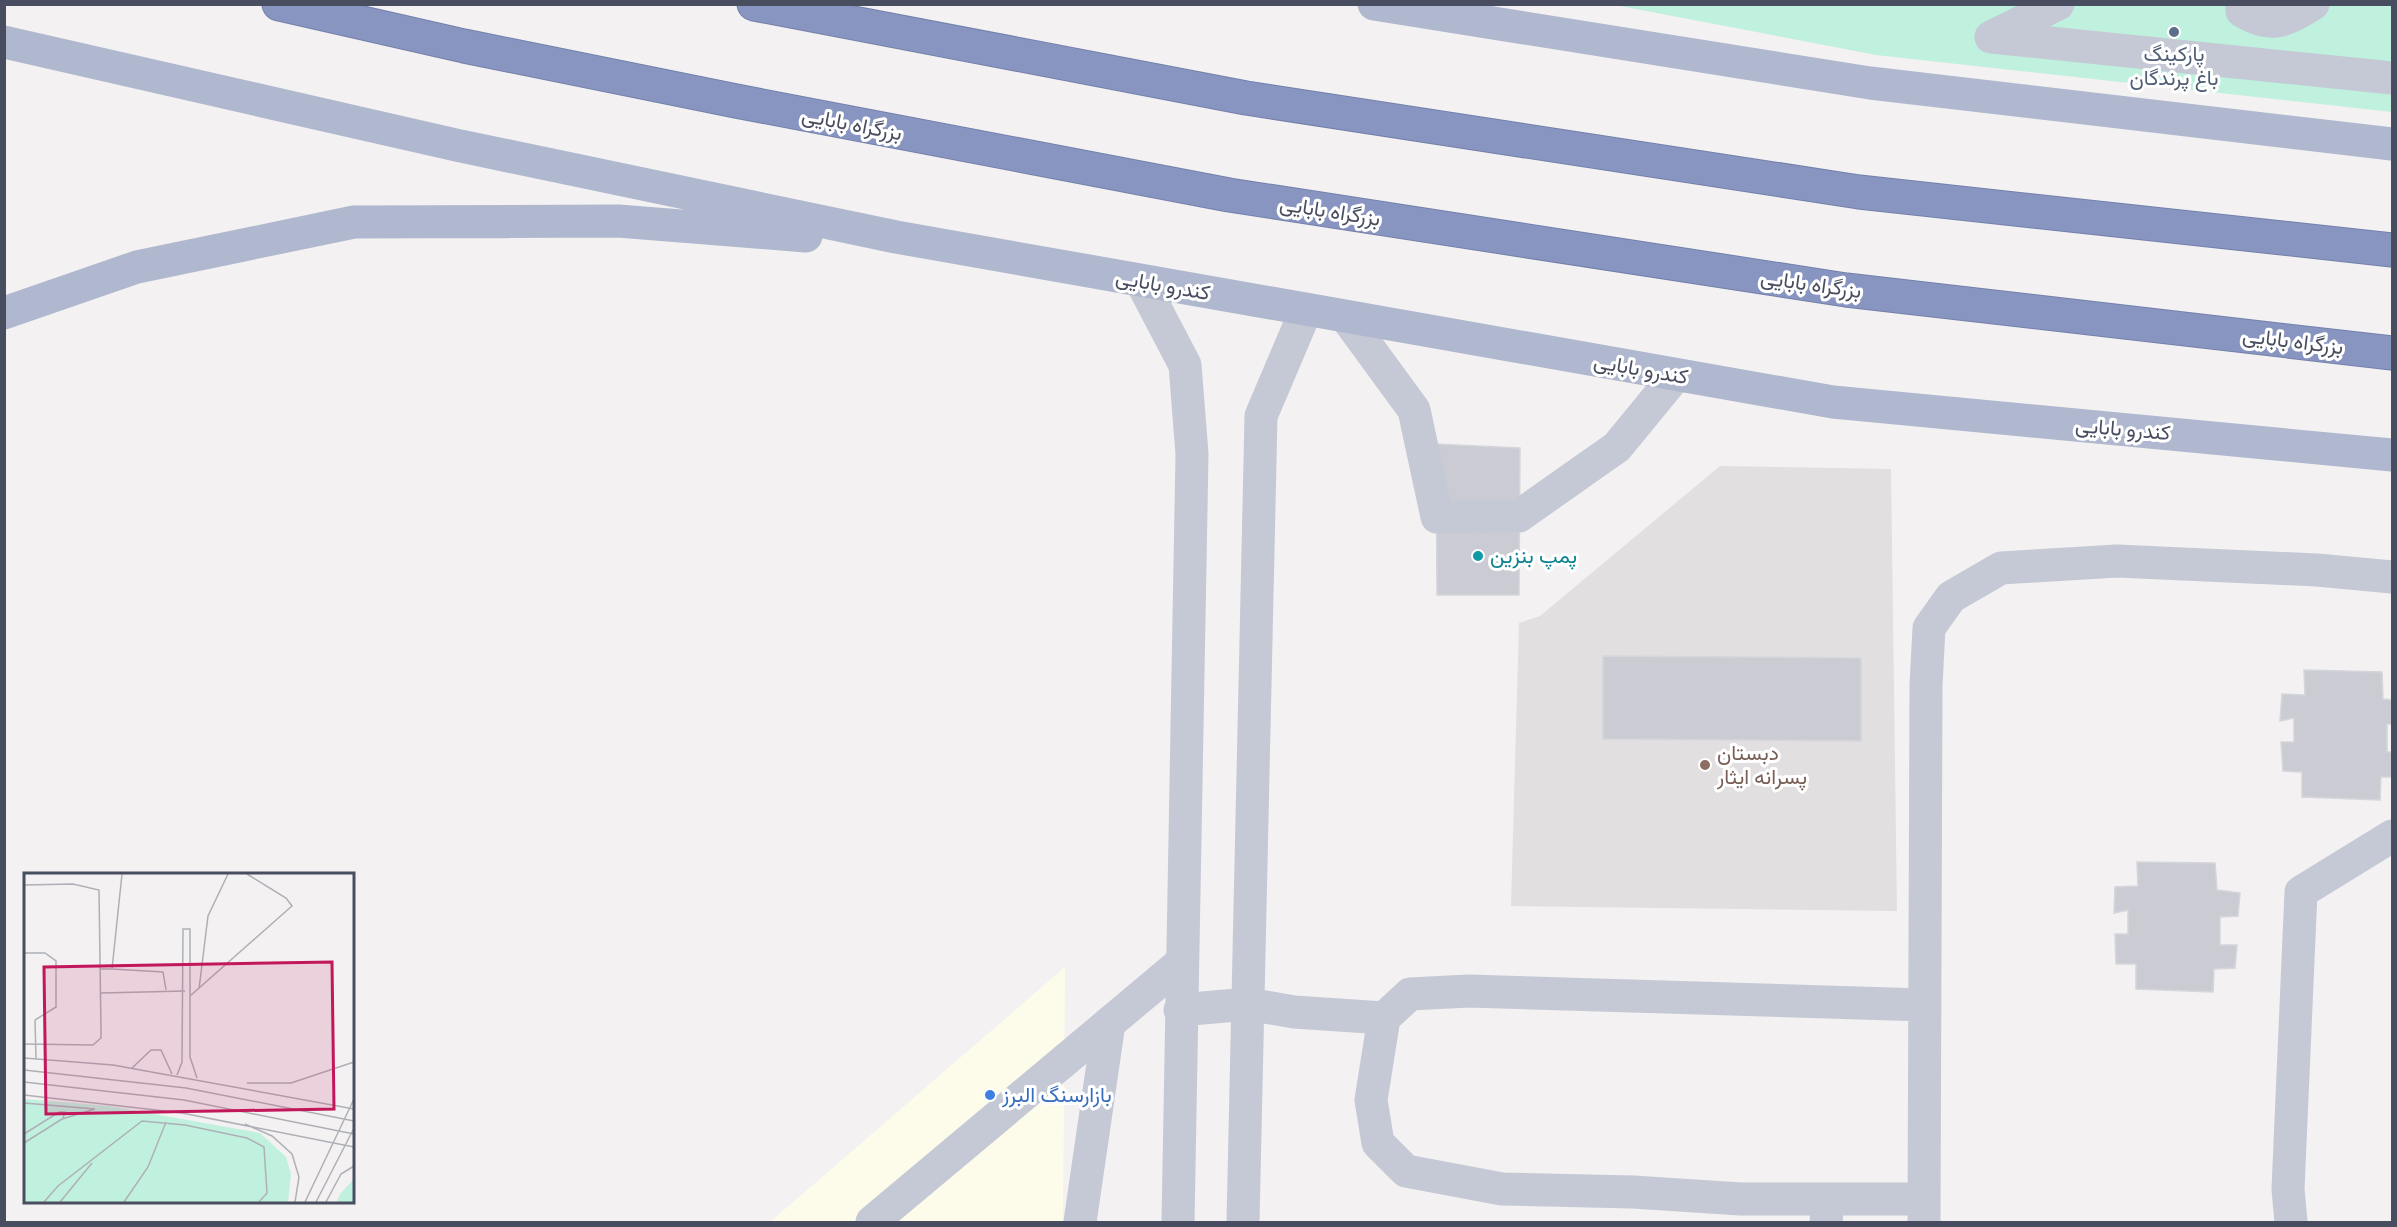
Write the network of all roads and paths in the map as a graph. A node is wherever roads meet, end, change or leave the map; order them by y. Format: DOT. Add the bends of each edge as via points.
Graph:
graph roads {
  1 [pos="279,4"];
  2 [pos="753,4"];
  3 [pos="1374,4"];
  4 [pos="2058,4"];
  5 [pos="2242,4"];
  6 [pos="2313,4"];
  7 [pos="4,42"];
  8 [pos="2392,78"];
  9 [pos="2392,144"];
  10 [pos="949,247"];
  11 [pos="2392,250"];
  12 [pos="1141,281"];
  13 [pos="1306,310"];
  14 [pos="4,313"];
  15 [pos="1346,317"];
  16 [pos="2392,353"];
  17 [pos="1676,375"];
  18 [pos="2392,455"];
  19 [pos="2392,577"];
  20 [pos="2392,836"];
  21 [pos="1181,963"];
  22 [pos="1248,1004"];
  23 [pos="1924,1005"];
  24 [pos="1180,1010"];
  25 [pos="1384,1018"];
  26 [pos="1109,1023"];
  27 [pos="1827,1211"];
  28 [pos="1924,1211"];
  29 [pos="872,1222"];
  30 [pos="1080,1222"];
  31 [pos="1178,1222"];
  32 [pos="1243,1222"];
  33 [pos="2291,1222"];
  1 -- 16 [label="highway, بزرگراه بابایی" via="736,102 1229,195 1846,290"];
  2 -- 11 [label="highway" via="1246,98 1859,192"];
  3 -- 9 [label="main road" via="1870,84"];
  4 -- 8 [label="lane" via="1991,37"];
  5 -- 6 [label="lane" via="2242,11 2261,22 2290,19"];
  7 -- 10 [label="main road, کندرو بابایی" via="456,145"];
  10 -- 12 [label="main road, کندرو بابایی"];
  10 -- 14 [label="main road" via="618,221 354,222 136,267"];
  12 -- 13 [label="main road, کندرو بابایی"];
  12 -- 21 [label="lane" via="1185,365 1192,454"];
  13 -- 15 [label="main road, کندرو بابایی"];
  13 -- 22 [label="lane" via="1261,416"];
  15 -- 17 [label="main road, کندرو بابایی"];
  15 -- 17 [label="lane" via="1414,410 1437,518 1519,516 1617,447"];
  17 -- 18 [label="main road, کندرو بابایی" via="1833,402"];
  19 -- 23 [label="lane" via="2117,561 2001,568 1951,597 1929,628"];
  20 -- 33 [label="lane" via="2301,892 2288,1189"];
  21 -- 24 [label="lane"];
  21 -- 26 [label="lane"];
  22 -- 24 [label="lane"];
  22 -- 25 [label="lane" via="1294,1012"];
  22 -- 32 [label="lane"];
  23 -- 25 [label="lane" via="1469,991 1410,994"];
  23 -- 28 [label="lane"];
  24 -- 31 [label="lane"];
  25 -- 27 [label="lane" via="1371,1100 1378,1143 1406,1171 1502,1189 1741,1199"];
  26 -- 29 [label="lane"];
  26 -- 30 [label="lane"];
  27 -- 28 [label="lane"];
}
